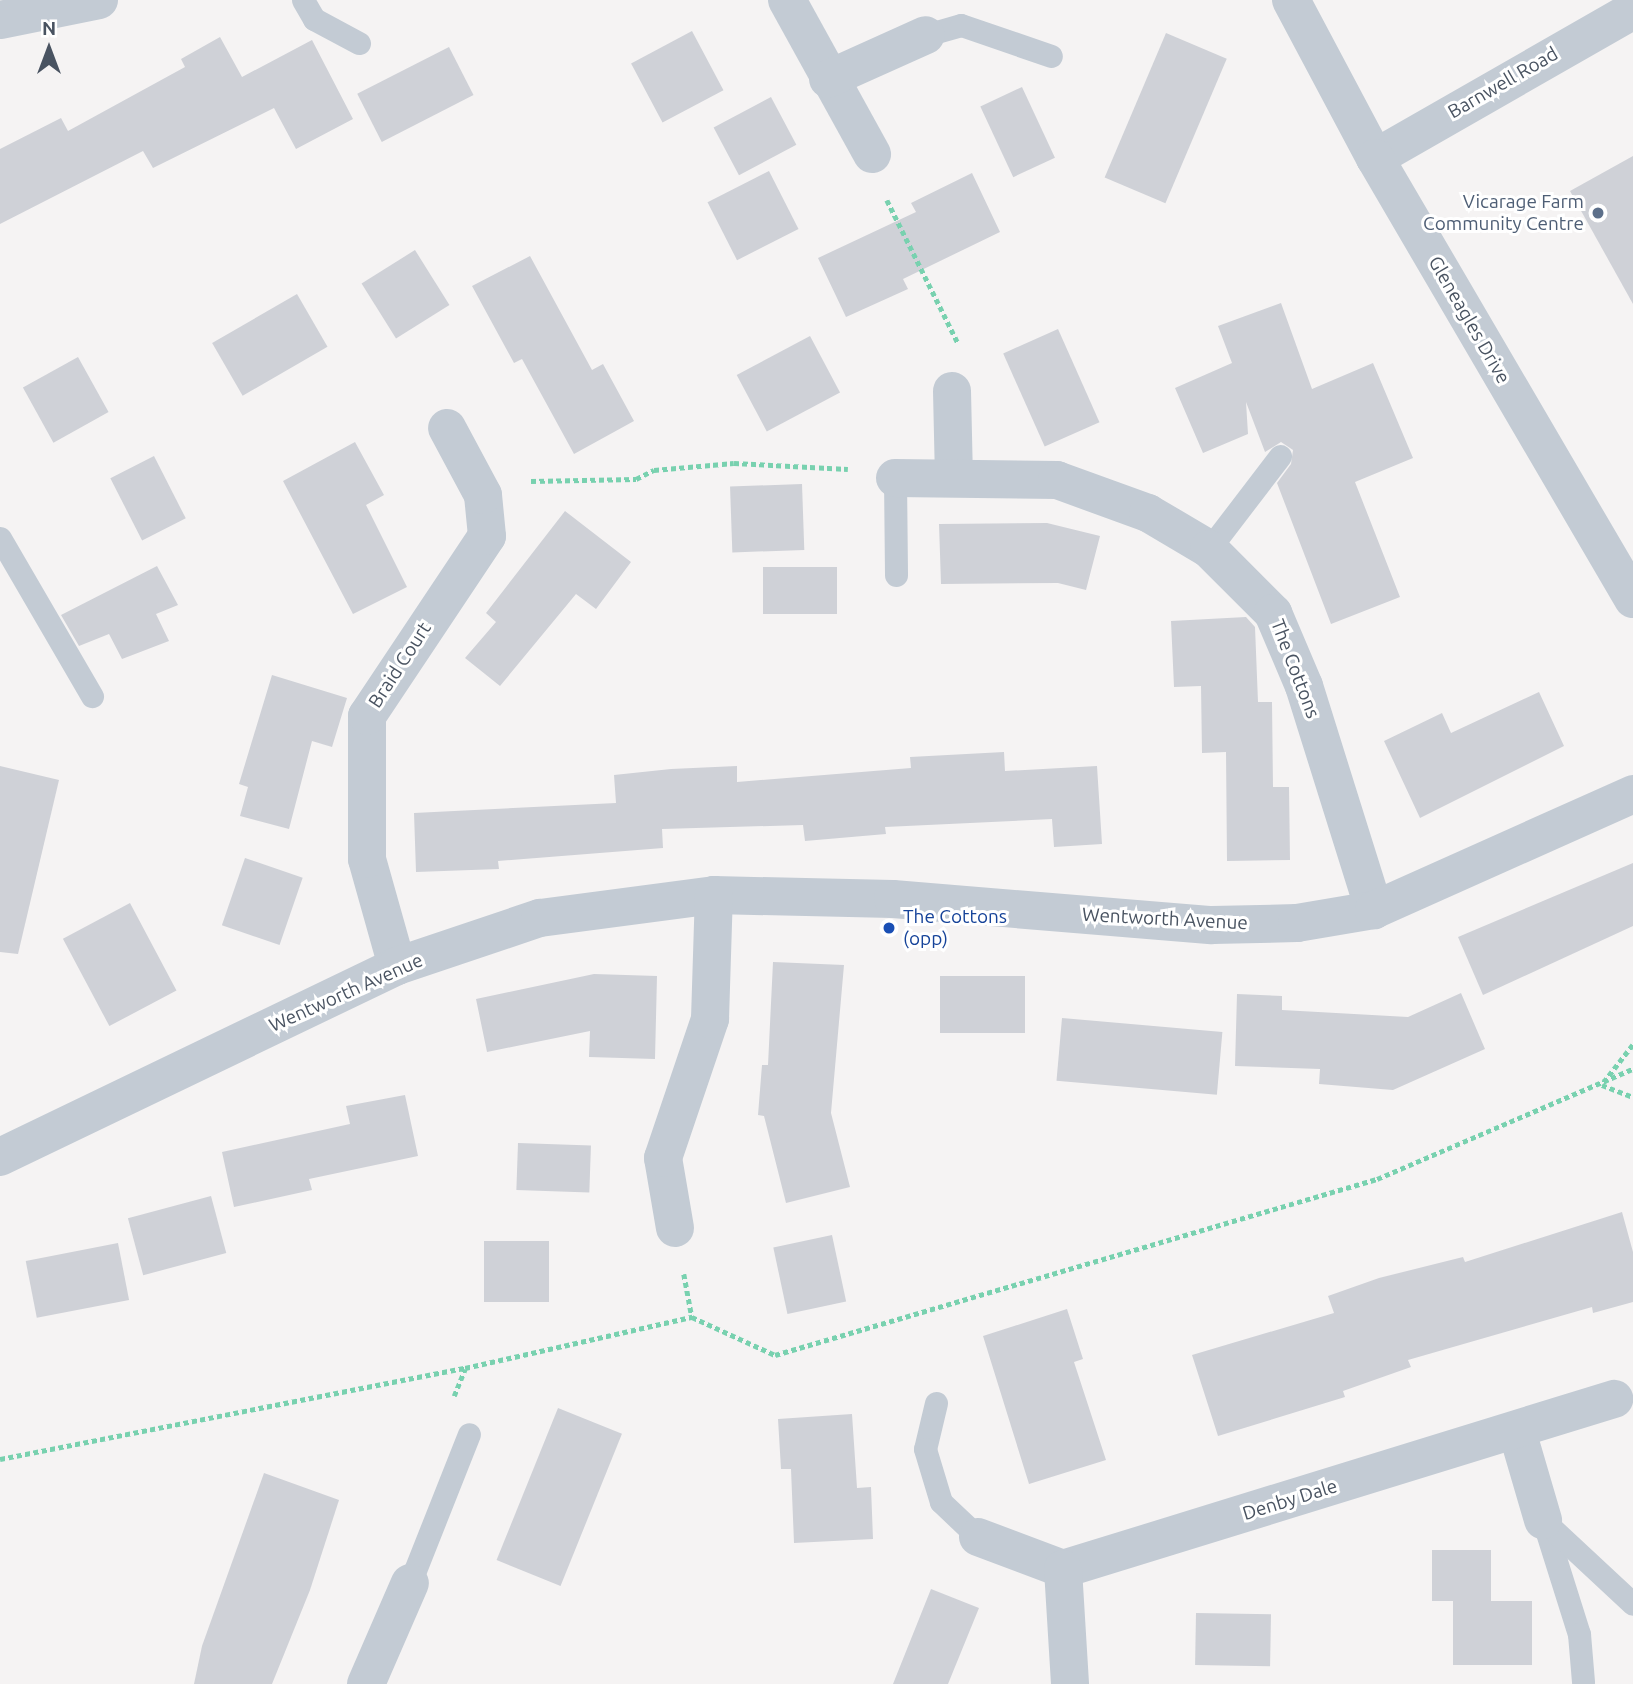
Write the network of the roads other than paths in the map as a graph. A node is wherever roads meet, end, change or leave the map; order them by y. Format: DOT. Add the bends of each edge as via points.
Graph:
graph roads {
  1 [pos="99,0"];
  2 [pos="303,0"];
  3 [pos="787,0"];
  4 [pos="1292,0"];
  5 [pos="1633,10"];
  6 [pos="0,20"];
  7 [pos="926,35"];
  8 [pos="359,43"];
  9 [pos="1051,56"];
  10 [pos="828,79"];
  11 [pos="872,155"];
  12 [pos="1375,158"];
  13 [pos="952,391"];
  14 [pos="447,428"];
  15 [pos="1280,456"];
  16 [pos="895,478"];
  17 [pos="954,478"];
  18 [pos="0,538"];
  19 [pos="1209,549"];
  20 [pos="896,575"];
  21 [pos="1633,599"];
  22 [pos="92,696"];
  23 [pos="1633,794"];
  24 [pos="714,895"];
  25 [pos="1374,910"];
  26 [pos="397,966"];
  27 [pos="0,1157"];
  28 [pos="676,1228"];
  29 [pos="1624,1394"];
  30 [pos="936,1403"];
  31 [pos="1517,1431"];
  32 [pos="469,1434"];
  33 [pos="1543,1520"];
  34 [pos="978,1536"];
  35 [pos="1063,1569"];
  36 [pos="410,1583"];
  37 [pos="1633,1604"];
  38 [pos="1583,1682"];
  39 [pos="366,1684"];
  40 [pos="1070,1684"];
  1 -- 6 [label="street"];
  2 -- 8 [label="lane" via="314,19"];
  3 -- 10 [label="street"];
  4 -- 12 [label="street, Gleneagles Drive"];
  5 -- 12 [label="street, Barnwell Road"];
  7 -- 9 [label="lane" via="961,25"];
  7 -- 10 [label="street"];
  10 -- 11 [label="street"];
  12 -- 21 [label="street, Gleneagles Drive"];
  13 -- 17 [label="street"];
  14 -- 26 [label="street, Braid Court" via="483,495 487,536 367,716 367,859"];
  15 -- 19 [label="lane"];
  16 -- 17 [label="street, The Cottons"];
  16 -- 20 [label="lane"];
  17 -- 19 [label="street, The Cottons" via="1057,480 1148,513"];
  18 -- 22 [label="lane"];
  19 -- 25 [label="street, The Cottons" via="1273,613 1304,686"];
  23 -- 25 [label="street, Wentworth Avenue"];
  24 -- 25 [label="street, Wentworth Avenue" via="893,899 1212,925 1297,923"];
  24 -- 26 [label="street, Wentworth Avenue" via="540,918"];
  24 -- 28 [label="street" via="710,1019 663,1158"];
  26 -- 27 [label="street, Wentworth Avenue"];
  29 -- 31 [label="street, Denby Dale"];
  30 -- 34 [label="lane" via="925,1450 941,1502"];
  31 -- 33 [label="street"];
  31 -- 35 [label="street, Denby Dale"];
  32 -- 36 [label="lane"];
  33 -- 37 [label="lane"];
  33 -- 38 [label="lane" via="1579,1634"];
  34 -- 35 [label="street"];
  35 -- 40 [label="street"];
  36 -- 39 [label="street"];
}
